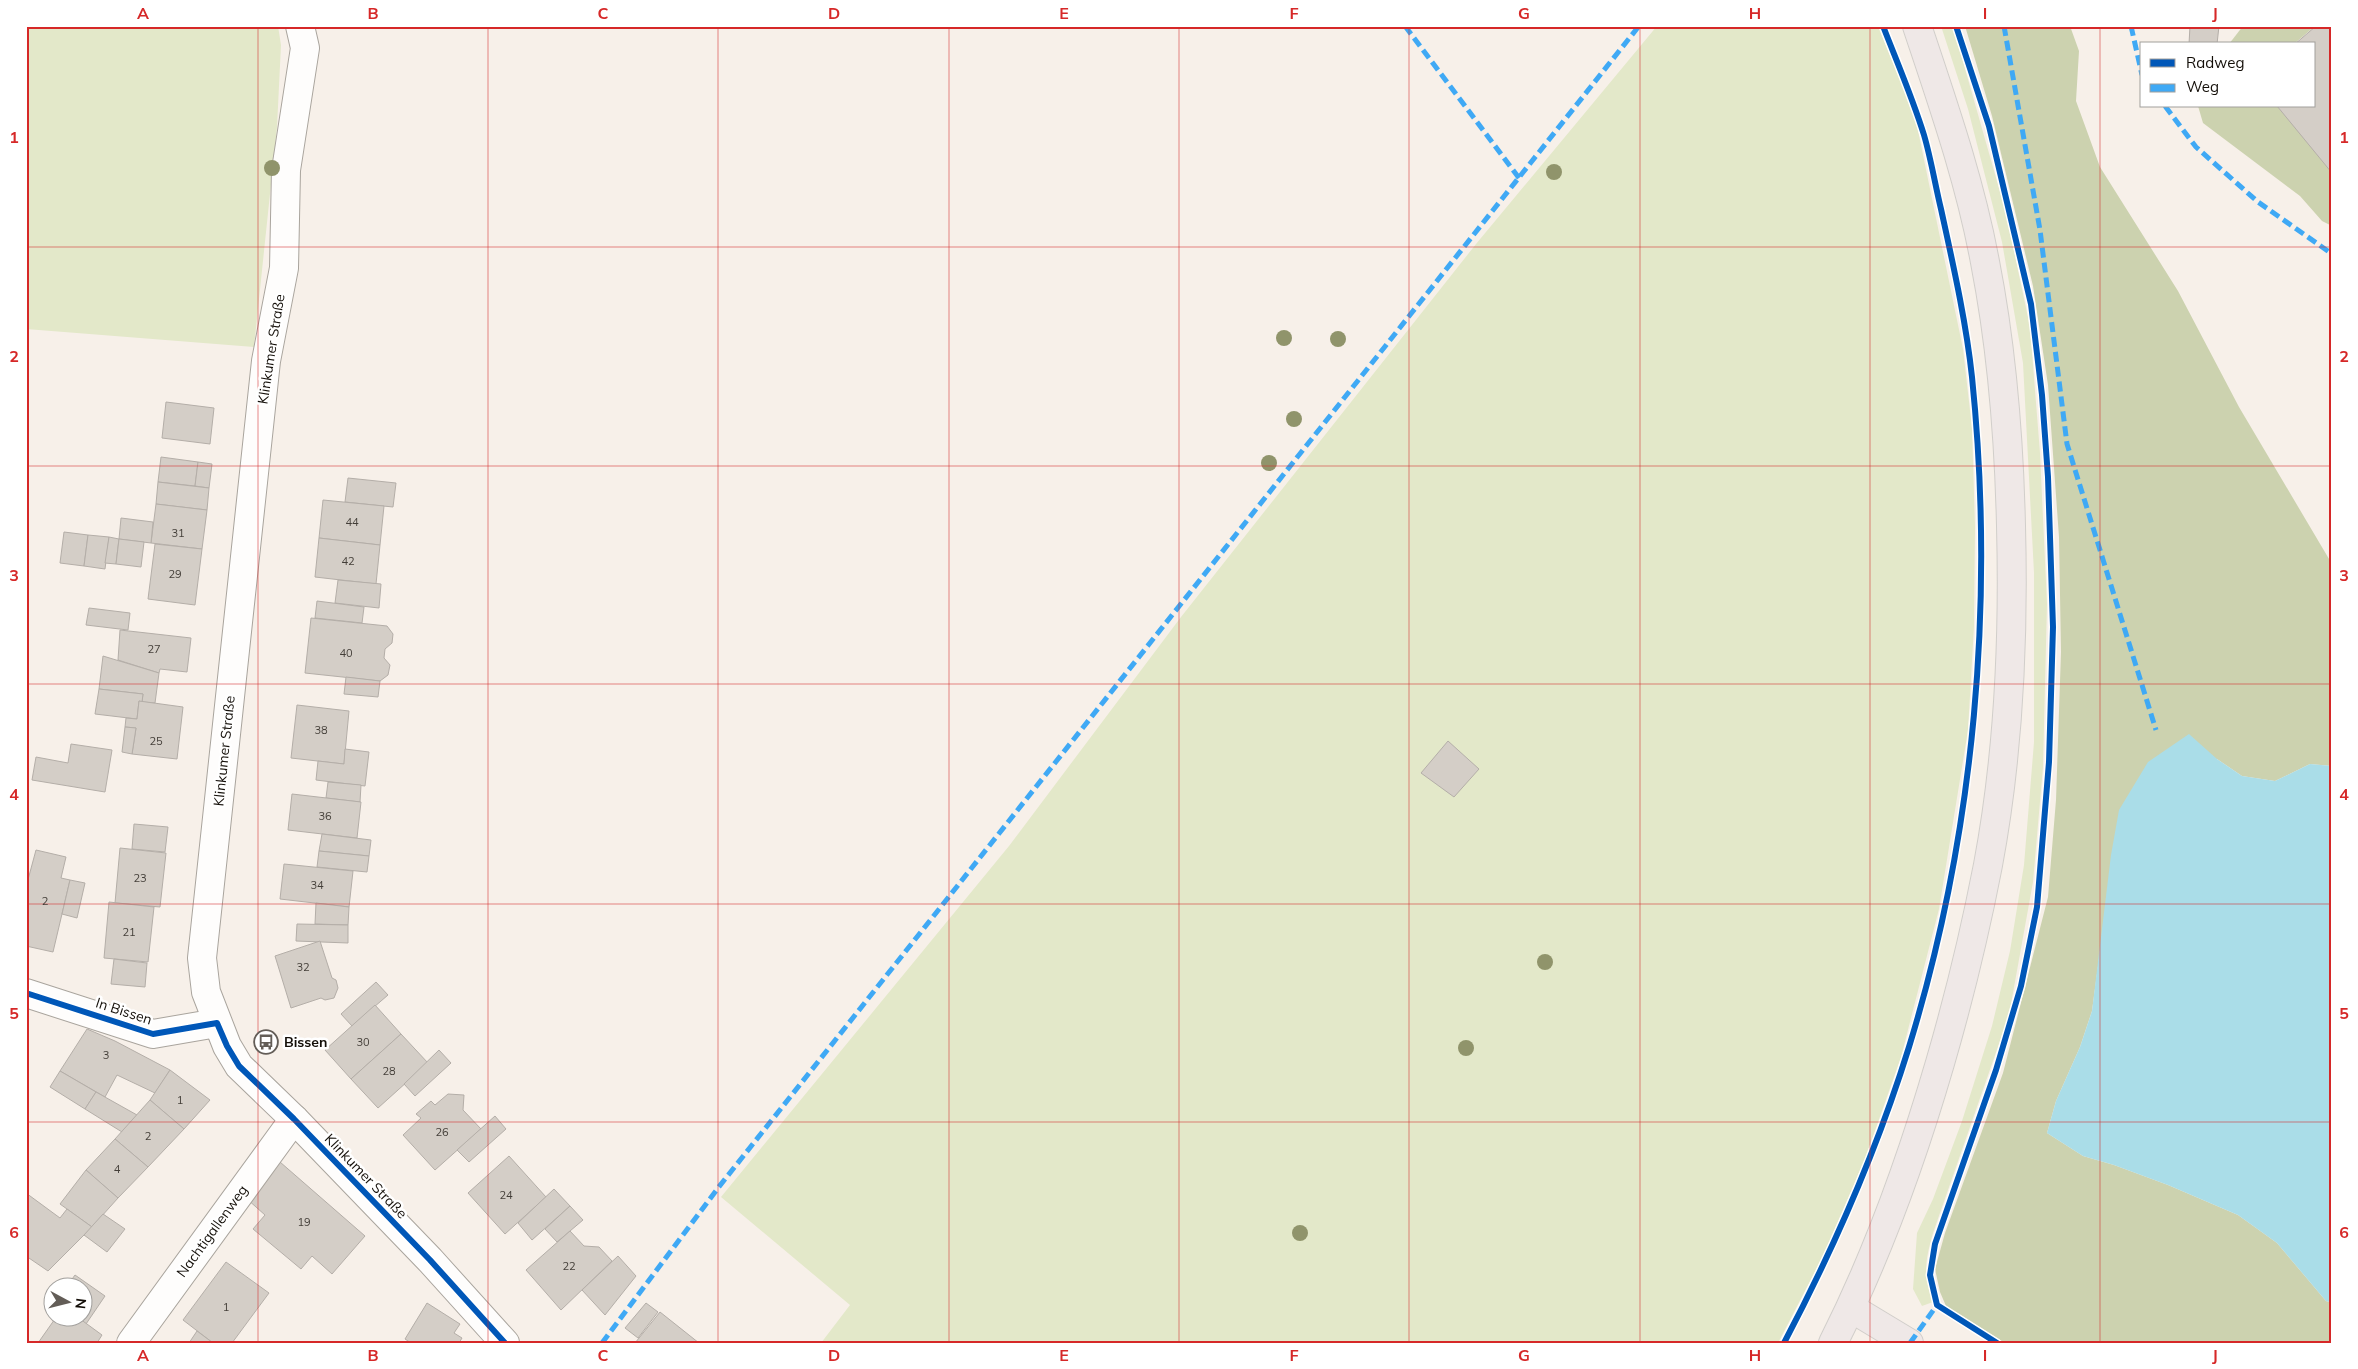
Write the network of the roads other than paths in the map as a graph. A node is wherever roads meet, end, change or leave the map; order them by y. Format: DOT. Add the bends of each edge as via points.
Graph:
graph roads {
  1 [pos="1917,26"];
  2 [pos="303,37"];
  3 [pos="26,993"];
  4 [pos="217,1023"];
  5 [pos="294,1119"];
  6 [pos="1851,1308"];
  7 [pos="131,1343"];
  8 [pos="505,1343"];
  9 [pos="1833,1343"];
  10 [pos="1854,1343"];
  11 [pos="1909,1343"];
  1 -- 6 [label="main road" via="1964,170 1985,259 2000,350 2011,505 2013,604 2007,726 1988,863 1965,971 1902,1182"];
  2 -- 4 [label="street, Klinkumer Straße" via="286,170 284,268 266,362 202,958 206,992"];
  3 -- 4 [label="street, In Bissen" via="154,1034"];
  4 -- 5 [label="street, Klinkumer Straße" via="239,1066"];
  5 -- 7 [label="street, Nachtigallenweg"];
  5 -- 8 [label="street, Klinkumer Straße"];
  6 -- 9 [label="main road"];
  6 -- 10 [label="main road"];
  6 -- 11 [label="main road"];
}
